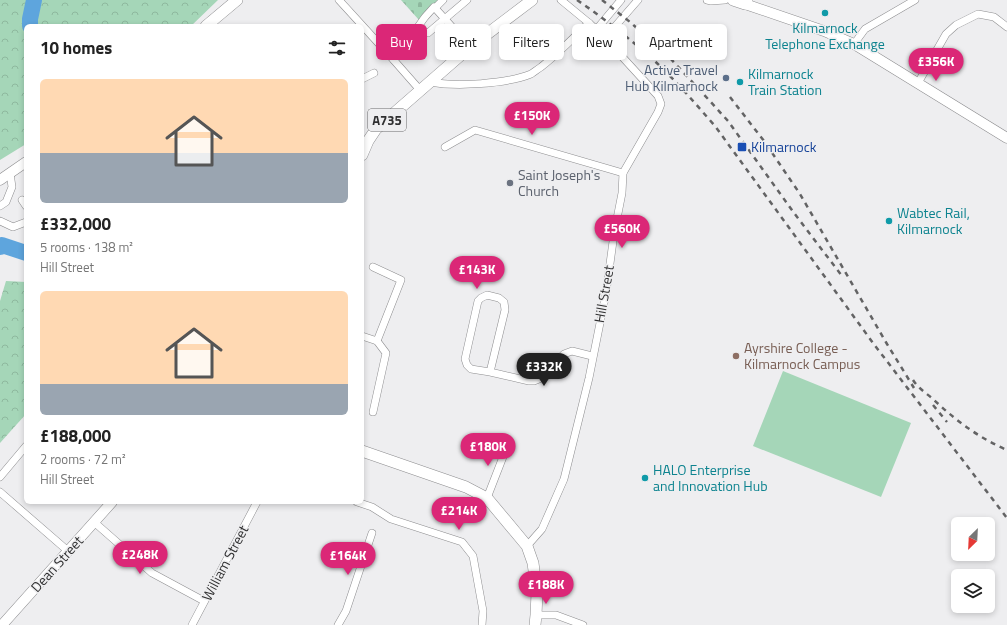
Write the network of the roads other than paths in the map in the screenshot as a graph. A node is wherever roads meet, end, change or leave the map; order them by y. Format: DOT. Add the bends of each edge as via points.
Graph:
graph roads {
  1 [pos="237,0"];
  2 [pos="339,0"];
  3 [pos="443,0"];
  4 [pos="467,0"];
  5 [pos="532,0"];
  6 [pos="561,0"];
  7 [pos="621,0"];
  8 [pos="638,0"];
  9 [pos="707,0"];
  10 [pos="725,0"];
  11 [pos="733,0"];
  12 [pos="915,0"];
  13 [pos="746,2"];
  14 [pos="435,8"];
  15 [pos="445,19"];
  16 [pos="589,23"];
  17 [pos="208,24"];
  18 [pos="361,24"];
  19 [pos="421,24"];
  20 [pos="449,24"];
  21 [pos="601,24"];
  22 [pos="617,24"];
  23 [pos="1007,26"];
  24 [pos="364,27"];
  25 [pos="491,32"];
  26 [pos="427,33"];
  27 [pos="376,40"];
  28 [pos="854,44"];
  29 [pos="394,60"];
  30 [pos="456,60"];
  31 [pos="625,60"];
  32 [pos="374,73"];
  33 [pos="364,78"];
  34 [pos="430,82"];
  35 [pos="918,83"];
  36 [pos="420,90"];
  37 [pos="1007,138"];
  38 [pos="445,147"];
  39 [pos="364,150"];
  40 [pos="24,164"];
  41 [pos="10,173"];
  42 [pos="624,173"];
  43 [pos="0,180"];
  44 [pos="0,206"];
  45 [pos="0,220"];
  46 [pos="24,223"];
  47 [pos="373,266"];
  48 [pos="364,337"];
  49 [pos="377,341"];
  50 [pos="592,356"];
  51 [pos="490,372"];
  52 [pos="373,412"];
  53 [pos="508,444"];
  54 [pos="24,448"];
  55 [pos="364,452"];
  56 [pos="0,477"];
  57 [pos="0,492"];
  58 [pos="487,498"];
  59 [pos="110,504"];
  60 [pos="256,504"];
  61 [pos="363,504"];
  62 [pos="94,522"];
  63 [pos="372,533"];
  64 [pos="527,546"];
  65 [pos="68,551"];
  66 [pos="204,601"];
  67 [pos="535,620"];
  68 [pos="2,625"];
  69 [pos="192,625"];
  70 [pos="338,625"];
  71 [pos="482,625"];
  72 [pos="583,625"];
  1 -- 17 [label="main road"];
  2 -- 18 [label="street"];
  3 -- 14 [label="street"];
  4 -- 15 [label="street"];
  5 -- 25 [label="main road, A735"];
  6 -- 16 [label="street, Hill Street"];
  7 -- 21 [label="street"];
  8 -- 22 [label="street"];
  9 -- 10 [label="street"];
  11 -- 13 [label="main road"];
  12 -- 28 [label="street" via="865,29"];
  13 -- 28 [label="street"];
  14 -- 15 [label="street"];
  14 -- 19 [label="street"];
  15 -- 20 [label="street"];
  15 -- 26 [label="street"];
  16 -- 34 [label="street" via="532,74 492,82"];
  23 -- 35 [label="street" via="994,17 978,14 956,25 946,34"];
  24 -- 27 [label="street"];
  28 -- 35 [label="street"];
  29 -- 36 [label="street"];
  30 -- 34 [label="main road, A735"];
  31 -- 42 [label="street, Hill Street" via="658,96 661,104"];
  32 -- 33 [label="street"];
  34 -- 36 [label="main road, A735"];
  35 -- 37 [label="street"];
  36 -- 39 [label="main road, A735" via="376,129"];
  38 -- 42 [label="street" via="475,130"];
  40 -- 41 [label="street"];
  41 -- 43 [label="street"];
  41 -- 44 [label="street" via="12,187 6,202"];
  42 -- 50 [label="street, Hill Street" via="606,293"];
  45 -- 46 [label="street" via="13,227"];
  47 -- 49 [label="street" via="401,280"];
  48 -- 49 [label="street"];
  49 -- 52 [label="street" via="386,353"];
  50 -- 51 [label="street" via="572,351 564,354 534,381"];
  50 -- 64 [label="street, Hill Street" via="564,479 542,529"];
  51 -- 51 [label="street" via="505,310 504,302 487,295 478,301 466,359 471,369"];
  53 -- 58 [label="street"];
  54 -- 56 [label="street"];
  55 -- 58 [label="main road" via="466,487"];
  57 -- 65 [label="street"];
  58 -- 64 [label="main road"];
  59 -- 62 [label="street, Dean Street"];
  60 -- 66 [label="street, William Street"];
  61 -- 71 [label="street" via="391,518 462,542 474,556 483,611"];
  62 -- 65 [label="street, Dean Street"];
  62 -- 66 [label="street" via="152,573"];
  63 -- 70 [label="street" via="346,611"];
  64 -- 67 [label="main road" via="533,563 537,594"];
  65 -- 68 [label="street, Dean Street"];
  66 -- 69 [label="street, William Street"];
  67 -- 72 [label="street" via="556,615"];
}
